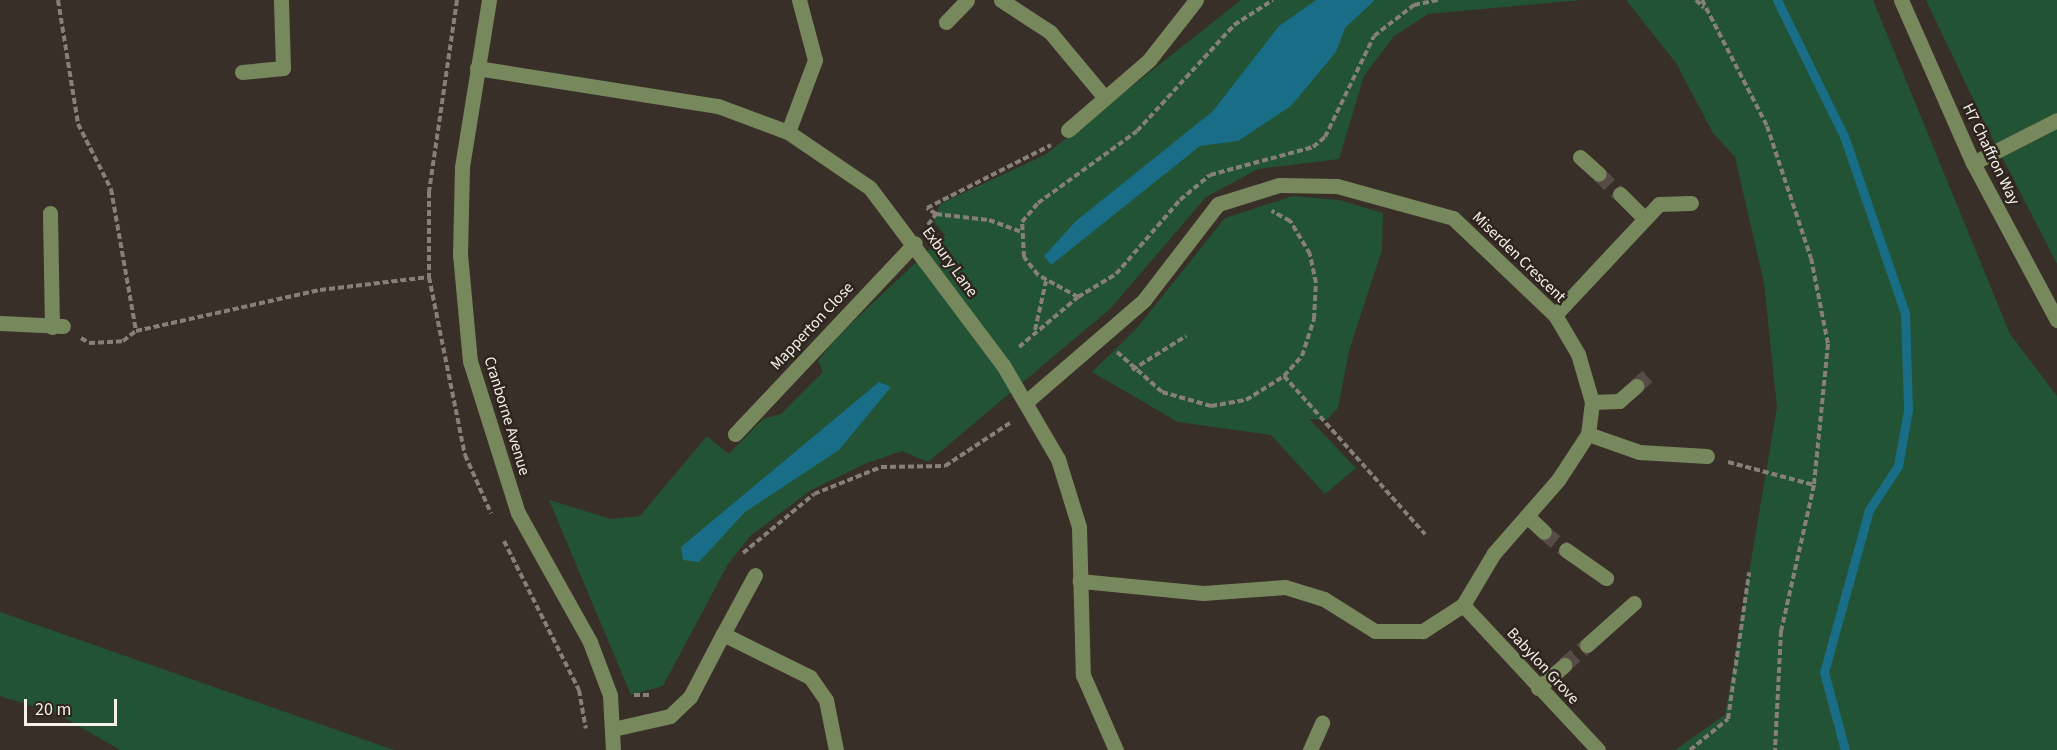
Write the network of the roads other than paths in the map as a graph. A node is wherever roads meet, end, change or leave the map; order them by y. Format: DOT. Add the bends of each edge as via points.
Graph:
graph roads {
  1 [pos="281,0"];
  2 [pos="489,0"];
  3 [pos="799,0"];
  4 [pos="966,0"];
  5 [pos="1001,0"];
  6 [pos="1196,0"];
  7 [pos="1902,0"];
  8 [pos="946,22"];
  9 [pos="477,68"];
  10 [pos="242,72"];
  11 [pos="1105,98"];
  12 [pos="2057,120"];
  13 [pos="1068,130"];
  14 [pos="788,132"];
  15 [pos="1580,157"];
  16 [pos="1972,163"];
  17 [pos="1599,174"];
  18 [pos="1620,194"];
  19 [pos="1691,203"];
  20 [pos="50,213"];
  21 [pos="1645,219"];
  22 [pos="915,243"];
  23 [pos="1555,315"];
  24 [pos="2057,320"];
  25 [pos="0,323"];
  26 [pos="1636,386"];
  27 [pos="1592,402"];
  28 [pos="1029,406"];
  29 [pos="735,434"];
  30 [pos="1588,434"];
  31 [pos="1707,456"];
  32 [pos="1527,516"];
  33 [pos="1544,531"];
  34 [pos="1566,550"];
  35 [pos="756,575"];
  36 [pos="1606,578"];
  37 [pos="1080,581"];
  38 [pos="1634,603"];
  39 [pos="1463,605"];
  40 [pos="723,634"];
  41 [pos="1587,645"];
  42 [pos="1564,665"];
  43 [pos="1538,688"];
  44 [pos="1323,723"];
  45 [pos="613,729"];
  46 [pos="613,750"];
  47 [pos="836,750"];
  48 [pos="1116,750"];
  49 [pos="1310,750"];
  50 [pos="1598,750"];
  1 -- 10 [label="street" via="283,68"];
  2 -- 9 [label="street, Cranborne Avenue"];
  3 -- 14 [label="street" via="815,60"];
  4 -- 8 [label="street"];
  5 -- 11 [label="street" via="1050,32"];
  6 -- 11 [label="street" via="1149,60"];
  7 -- 16 [label="street, H7 Chaffron Way"];
  9 -- 14 [label="street, Exbury Lane" via="718,106"];
  9 -- 45 [label="street, Cranborne Avenue" via="462,167 460,243 470,361 518,513 590,642 610,695"];
  11 -- 13 [label="street"];
  12 -- 16 [label="street"];
  14 -- 22 [label="street, Exbury Lane" via="870,188"];
  15 -- 17 [label="street"];
  16 -- 24 [label="street, H7 Chaffron Way"];
  18 -- 21 [label="street"];
  19 -- 21 [label="street" via="1659,204"];
  20 -- 25 [label="street" via="57,326"];
  21 -- 23 [label="street"];
  22 -- 28 [label="street, Exbury Lane"];
  22 -- 29 [label="street, Mapperton Close"];
  23 -- 27 [label="street, Miserden Crescent" via="1578,354"];
  23 -- 28 [label="street, Miserden Crescent" via="1453,218 1337,186 1279,185 1218,204 1144,300"];
  26 -- 27 [label="street" via="1619,400"];
  27 -- 30 [label="street, Miserden Crescent"];
  28 -- 37 [label="street, Exbury Lane" via="1058,459 1079,527"];
  30 -- 31 [label="street" via="1639,452"];
  30 -- 32 [label="street, Miserden Crescent"];
  32 -- 33 [label="street"];
  32 -- 39 [label="street, Miserden Crescent" via="1494,553"];
  34 -- 36 [label="street"];
  35 -- 40 [label="street"];
  37 -- 39 [label="street, Miserden Crescent" via="1203,593 1285,587 1324,599 1375,631 1424,631"];
  37 -- 48 [label="street, Exbury Lane" via="1083,675"];
  38 -- 41 [label="street"];
  39 -- 43 [label="street, Babylon Grove"];
  40 -- 45 [label="street" via="690,697 670,716"];
  40 -- 47 [label="street" via="810,677 826,700"];
  42 -- 43 [label="street"];
  43 -- 50 [label="street, Babylon Grove"];
  44 -- 49 [label="street"];
  45 -- 46 [label="street, Cranborne Avenue"];
}
